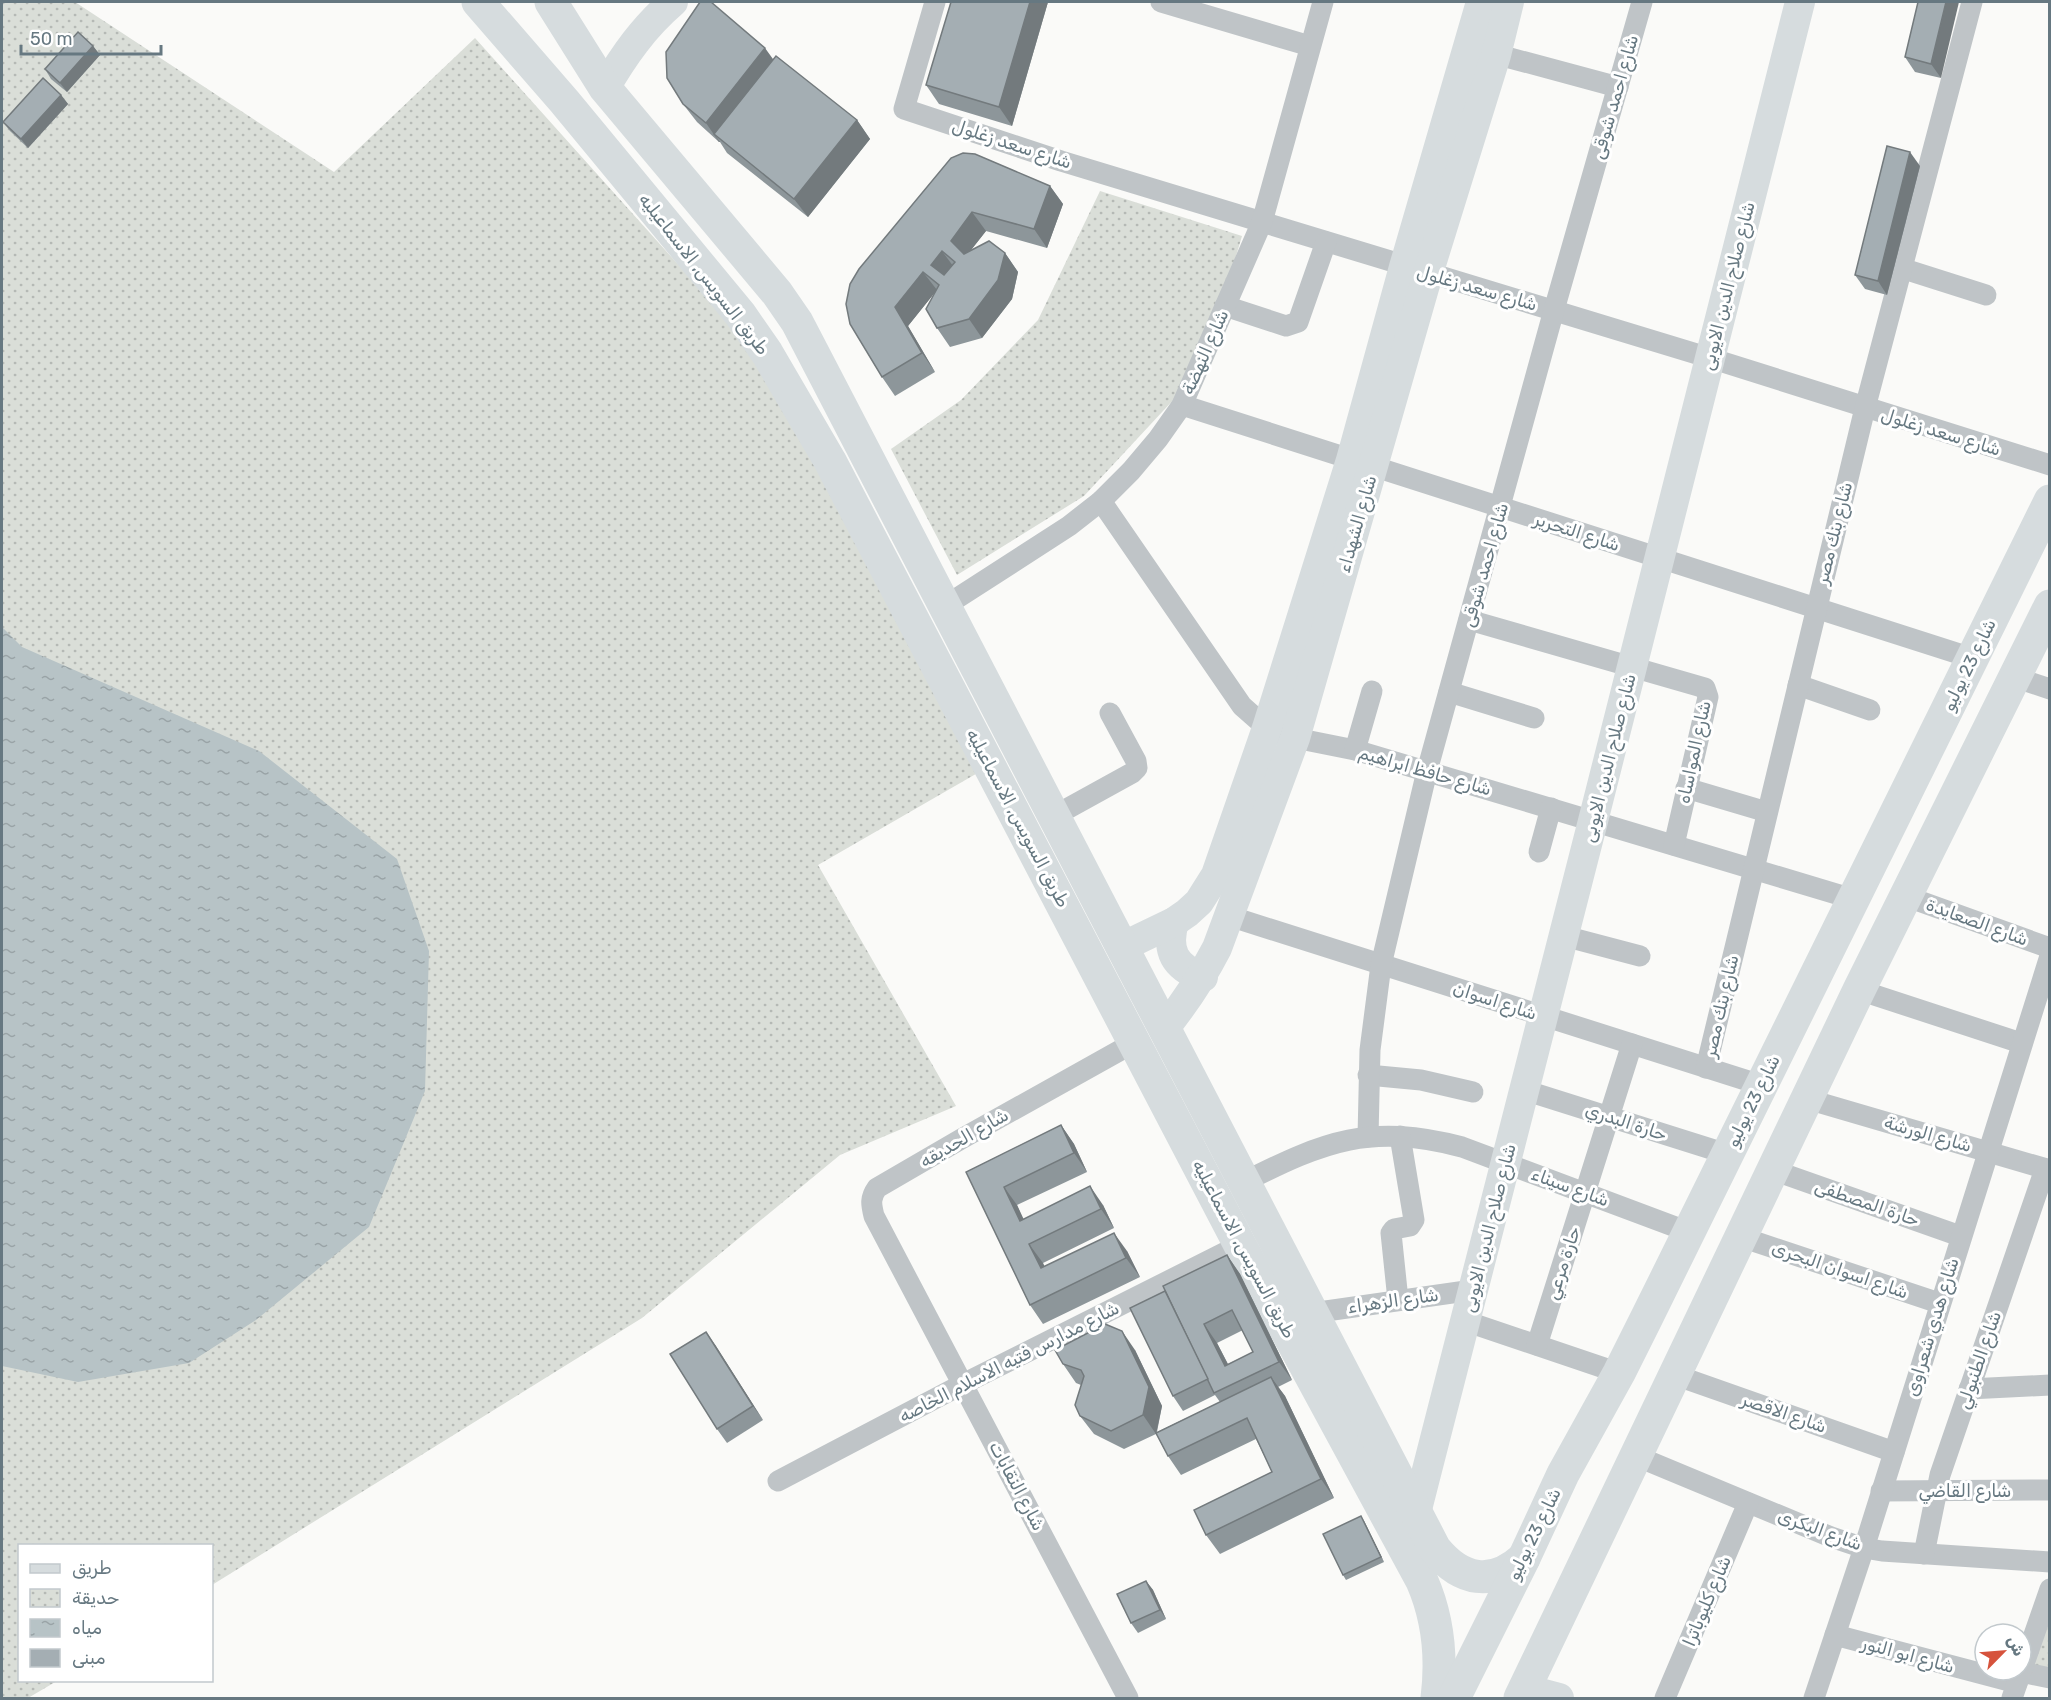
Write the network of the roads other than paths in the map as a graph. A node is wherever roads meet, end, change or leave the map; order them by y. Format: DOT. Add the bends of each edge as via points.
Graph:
graph roads {
  1 [pos="478,2"];
  2 [pos="551,2"];
  3 [pos="673,2"];
  4 [pos="935,2"];
  5 [pos="1161,2"];
  6 [pos="1323,2"];
  7 [pos="1481,2"];
  8 [pos="1509,2"];
  9 [pos="1642,2"];
  10 [pos="1800,2"];
  11 [pos="1972,2"];
  12 [pos="1310,46"];
  13 [pos="1482,50"];
  14 [pos="1618,87"];
  15 [pos="605,88"];
  16 [pos="1262,222"];
  17 [pos="1326,242"];
  18 [pos="1901,268"];
  19 [pos="1416,270"];
  20 [pos="770,285"];
  21 [pos="1986,296"];
  22 [pos="1225,306"];
  23 [pos="1554,310"];
  24 [pos="740,314"];
  25 [pos="801,330"];
  26 [pos="767,353"];
  27 [pos="1710,358"];
  28 [pos="1182,405"];
  29 [pos="1865,408"];
  30 [pos="1363,463"];
  31 [pos="2049,465"];
  32 [pos="1101,501"];
  33 [pos="2049,501"];
  34 [pos="1501,507"];
  35 [pos="1660,558"];
  36 [pos="945,606"];
  37 [pos="2049,606"];
  38 [pos="1816,608"];
  39 [pos="1469,620"];
  40 [pos="1972,658"];
  41 [pos="1632,667"];
  42 [pos="2014,677"];
  43 [pos="1798,685"];
  44 [pos="2049,689"];
  45 [pos="1372,691"];
  46 [pos="1449,692"];
  47 [pos="1870,710"];
  48 [pos="1110,713"];
  49 [pos="1534,718"];
  50 [pos="1281,733"];
  51 [pos="1355,750"];
  52 [pos="1427,771"];
  53 [pos="1686,788"];
  54 [pos="1551,808"];
  55 [pos="1767,812"];
  56 [pos="1054,816"];
  57 [pos="1593,821"];
  58 [pos="1674,845"];
  59 [pos="1539,852"];
  60 [pos="1753,869"];
  61 [pos="1905,896"];
  62 [pos="1853,899"];
  63 [pos="1229,916"];
  64 [pos="1174,922"];
  65 [pos="1564,936"];
  66 [pos="1122,947"];
  67 [pos="2049,948"];
  68 [pos="1640,956"];
  69 [pos="2049,956"];
  70 [pos="1381,965"];
  71 [pos="1203,977"];
  72 [pos="1859,990"];
  73 [pos="1543,1016"];
  74 [pos="1164,1029"];
  75 [pos="1136,1042"];
  76 [pos="2021,1043"];
  77 [pos="1632,1044"];
  78 [pos="1707,1068"];
  79 [pos="1368,1075"];
  80 [pos="1761,1085"];
  81 [pos="1524,1090"];
  82 [pos="1473,1092"];
  83 [pos="1807,1099"];
  84 [pos="1610,1117"];
  85 [pos="1401,1136"];
  86 [pos="1368,1137"];
  87 [pos="1987,1152"];
  88 [pos="1727,1154"];
  89 [pos="1505,1163"];
  90 [pos="1773,1170"];
  91 [pos="2047,1170"];
  92 [pos="1244,1182"];
  93 [pos="1585,1193"];
  94 [pos="1689,1232"];
  95 [pos="1960,1236"];
  96 [pos="1741,1237"];
  97 [pos="1240,1245"];
  98 [pos="905,1274"];
  99 [pos="1473,1290"];
  100 [pos="1398,1300"];
  101 [pos="1939,1303"];
  102 [pos="1312,1313"];
  103 [pos="1647,1317"];
  104 [pos="1465,1321"];
  105 [pos="1695,1334"];
  106 [pos="1537,1345"];
  107 [pos="1618,1373"];
  108 [pos="1675,1375"];
  109 [pos="963,1384"];
  110 [pos="2049,1385"];
  111 [pos="1969,1389"];
  112 [pos="1893,1452"];
  113 [pos="1636,1456"];
  114 [pos="778,1481"];
  115 [pos="2049,1490"];
  116 [pos="1881,1491"];
  117 [pos="1935,1491"];
  118 [pos="1748,1503"];
  119 [pos="1416,1513"];
  120 [pos="1864,1548"];
  121 [pos="1924,1554"];
  122 [pos="1524,1558"];
  123 [pos="2049,1562"];
  124 [pos="1434,1572"];
  125 [pos="2049,1589"];
  126 [pos="1835,1635"];
  127 [pos="2049,1678"];
  128 [pos="2017,1684"];
  129 [pos="1522,1694"];
  130 [pos="1128,1698"];
  131 [pos="1437,1698"];
  132 [pos="1454,1698"];
  133 [pos="1559,1698"];
  134 [pos="1665,1698"];
  135 [pos="1814,1698"];
  1 -- 24 [label="main road, طريق السويس, الاسماعيليه"];
  2 -- 15 [label="main road, طريق السويس, الاسماعيليه"];
  3 -- 15 [label="street" via="638,36"];
  4 -- 16 [label="street, شارع سعد زغلول" via="904,110"];
  5 -- 12 [label="street"];
  6 -- 12 [label="street, شارع النهضة"];
  7 -- 13 [label="street, شارع الشهداء"];
  8 -- 13 [label="street, شارع الشهداء"];
  9 -- 14 [label="street, شارع احمد شوقى"];
  10 -- 27 [label="street, شارع صلاح الدين الايوبى"];
  11 -- 18 [label="street, شارع بنك مصر"];
  12 -- 16 [label="street, شارع النهضة"];
  13 -- 14 [label="street"];
  13 -- 19 [label="street, شارع الشهداء"];
  14 -- 23 [label="street, شارع احمد شوقى"];
  15 -- 20 [label="main road, طريق السويس, الاسماعيليه"];
  16 -- 17 [label="street, شارع سعد زغلول"];
  16 -- 22 [label="street, شارع النهضة"];
  17 -- 19 [label="street, شارع سعد زغلول"];
  17 -- 22 [label="street" via="1298,322 1286,326"];
  18 -- 21 [label="street"];
  18 -- 29 [label="street, شارع بنك مصر"];
  19 -- 23 [label="street, شارع سعد زغلول"];
  19 -- 30 [label="street, شارع الشهداء"];
  20 -- 24 [label="main road" via="765,303 750,313"];
  20 -- 25 [label="main road, طريق السويس, الاسماعيليه"];
  22 -- 28 [label="street, شارع النهضة"];
  23 -- 27 [label="street, شارع سعد زغلول"];
  23 -- 34 [label="street, شارع احمد شوقى"];
  24 -- 26 [label="main road, طريق السويس, الاسماعيليه"];
  25 -- 26 [label="main road" via="777,338"];
  25 -- 36 [label="main road, طريق السويس, الاسماعيليه"];
  26 -- 75 [label="main road, طريق السويس, الاسماعيليه" via="830,461"];
  27 -- 29 [label="street, شارع سعد زغلول"];
  27 -- 35 [label="street, شارع صلاح الدين الايوبى"];
  28 -- 30 [label="street, شارع التحرير"];
  28 -- 32 [label="street, شارع النهضة" via="1158,439"];
  29 -- 31 [label="street, شارع سعد زغلول"];
  29 -- 38 [label="street, شارع بنك مصر"];
  30 -- 34 [label="street, شارع التحرير"];
  30 -- 50 [label="street, شارع الشهداء"];
  32 -- 36 [label="street, شارع النهضة"];
  32 -- 50 [label="street" via="1242,706"];
  33 -- 40 [label="main road, شارع 23 يوليو"];
  34 -- 35 [label="street, شارع التحرير"];
  34 -- 39 [label="street, شارع احمد شوقى"];
  35 -- 38 [label="street, شارع التحرير"];
  35 -- 41 [label="street, شارع صلاح الدين الايوبى"];
  36 -- 56 [label="main road, طريق السويس, الاسماعيليه"];
  37 -- 42 [label="main road"];
  38 -- 40 [label="street, شارع التحرير"];
  38 -- 43 [label="street, شارع بنك مصر"];
  39 -- 41 [label="street, شارع المواساه"];
  39 -- 46 [label="street, شارع احمد شوقى"];
  40 -- 62 [label="main road, شارع 23 يوليو"];
  41 -- 53 [label="street, شارع المواساه" via="1701,686 1707,692"];
  41 -- 57 [label="street, شارع صلاح الدين الايوبى"];
  42 -- 44 [label="street"];
  42 -- 61 [label="main road"];
  43 -- 47 [label="street"];
  43 -- 55 [label="street, شارع بنك مصر"];
  45 -- 51 [label="street"];
  46 -- 49 [label="street"];
  46 -- 52 [label="street, شارع احمد شوقى"];
  48 -- 56 [label="street" via="1137,768"];
  50 -- 51 [label="street, شارع حافظ ابراهيم"];
  50 -- 63 [label="street, شارع الشهداء"];
  50 -- 64 [label="street, شارع الشهداء" via="1216,875 1199,902"];
  51 -- 52 [label="street, شارع حافظ ابراهيم"];
  52 -- 54 [label="street, شارع حافظ ابراهيم"];
  52 -- 70 [label="street, شارع احمد شوقى"];
  53 -- 55 [label="street"];
  53 -- 58 [label="street, شارع المواساه"];
  54 -- 57 [label="street, شارع حافظ ابراهيم"];
  54 -- 59 [label="street"];
  55 -- 60 [label="street, شارع بنك مصر"];
  56 -- 66 [label="main road, طريق السويس, الاسماعيليه"];
  57 -- 58 [label="street, شارع حافظ ابراهيم"];
  57 -- 65 [label="street, شارع صلاح الدين الايوبى"];
  58 -- 60 [label="street, شارع حافظ ابراهيم"];
  60 -- 62 [label="street, شارع حافظ ابراهيم"];
  60 -- 78 [label="street, شارع بنك مصر"];
  61 -- 67 [label="street, شارع الصعايدة"];
  61 -- 72 [label="main road"];
  62 -- 80 [label="main road, شارع 23 يوليو"];
  63 -- 70 [label="street, شارع اسوان"];
  63 -- 71 [label="street, شارع الشهداء"];
  64 -- 66 [label="street, شارع الشهداء"];
  64 -- 71 [label="street" via="1170,936 1178,963"];
  65 -- 68 [label="street"];
  65 -- 73 [label="street, شارع صلاح الدين الايوبى"];
  66 -- 74 [label="main road, طريق السويس, الاسماعيليه"];
  69 -- 76 [label="street, شارع هدي شعراوى"];
  70 -- 73 [label="street, شارع اسوان"];
  70 -- 79 [label="street, شارع احمد شوقى"];
  71 -- 74 [label="street, شارع الشهداء"];
  72 -- 76 [label="street"];
  72 -- 83 [label="main road"];
  73 -- 77 [label="street, شارع اسوان"];
  73 -- 81 [label="street, شارع صلاح الدين الايوبى"];
  74 -- 92 [label="main road, طريق السويس, الاسماعيليه"];
  75 -- 97 [label="main road, طريق السويس, الاسماعيليه"];
  75 -- 98 [label="street, شارع الحديقه" via="877,1188 871,1196 874,1216"];
  76 -- 87 [label="street, شارع هدي شعراوى"];
  77 -- 78 [label="street, شارع اسوان"];
  77 -- 84 [label="street, حارة مرعي"];
  78 -- 80 [label="street, شارع اسوان"];
  79 -- 82 [label="street" via="1421,1080"];
  79 -- 86 [label="street, شارع احمد شوقى"];
  80 -- 88 [label="main road, شارع 23 يوليو"];
  81 -- 84 [label="street, حارة البدري"];
  81 -- 89 [label="street, شارع صلاح الدين الايوبى"];
  83 -- 87 [label="street, شارع الورشة"];
  83 -- 90 [label="main road"];
  84 -- 88 [label="street, حارة البدري"];
  84 -- 93 [label="street, حارة مرعي"];
  85 -- 86 [label="street, شارع سيناء"];
  85 -- 89 [label="street, شارع سيناء" via="1462,1147"];
  85 -- 100 [label="street" via="1414,1220 1410,1226 1391,1233"];
  86 -- 92 [label="street, شارع سيناء" via="1318,1148"];
  87 -- 91 [label="street, شارع الورشة"];
  87 -- 95 [label="street, شارع هدي شعراوى"];
  88 -- 94 [label="main road, شارع 23 يوليو"];
  89 -- 93 [label="street, شارع سيناء"];
  89 -- 99 [label="street, شارع صلاح الدين الايوبى"];
  90 -- 95 [label="street, حارة المصطفى"];
  90 -- 96 [label="main road"];
  91 -- 111 [label="street, شارع الطنبولي"];
  92 -- 102 [label="main road, طريق السويس, الاسماعيليه"];
  93 -- 94 [label="street, شارع سيناء"];
  93 -- 106 [label="street, حارة مرعي"];
  94 -- 96 [label="main road" via="1688,1253 1698,1263"];
  94 -- 103 [label="main road, شارع 23 يوليو"];
  95 -- 101 [label="street, شارع هدي شعراوى"];
  96 -- 101 [label="street, شارع اسوان البحرى"];
  96 -- 105 [label="main road"];
  97 -- 109 [label="street, شارع مدارس فتيه الاسلام الخاصه"];
  97 -- 124 [label="main road, طريق السويس, الاسماعيليه"];
  98 -- 109 [label="street, شارع النقابات"];
  99 -- 100 [label="street, شارع الزهراء"];
  99 -- 104 [label="street, شارع صلاح الدين الايوبى"];
  100 -- 102 [label="street, شارع الزهراء"];
  101 -- 112 [label="street, شارع هدي شعراوى"];
  102 -- 119 [label="main road, طريق السويس, الاسماعيليه"];
  103 -- 105 [label="main road" via="1663,1301 1675,1298 1684,1305"];
  103 -- 107 [label="main road, شارع 23 يوليو"];
  104 -- 106 [label="street"];
  104 -- 119 [label="street, شارع صلاح الدين الايوبى"];
  105 -- 108 [label="main road"];
  106 -- 107 [label="street"];
  107 -- 122 [label="main road, شارع 23 يوليو" via="1563,1474"];
  108 -- 112 [label="street, شارع الاقصر"];
  108 -- 113 [label="main road"];
  109 -- 114 [label="street, شارع مدارس فتيه الاسلام الخاصه"];
  109 -- 130 [label="street, شارع النقابات"];
  110 -- 111 [label="street"];
  111 -- 117 [label="street, شارع الطنبولي"];
  112 -- 116 [label="street, شارع هدي شعراوى"];
  113 -- 118 [label="street, شارع البكرى"];
  113 -- 129 [label="main road"];
  115 -- 117 [label="street, شارع القاضي"];
  116 -- 117 [label="street, شارع القاضي"];
  116 -- 120 [label="street, شارع هدي شعراوى"];
  117 -- 121 [label="street, شارع الطنبولي"];
  118 -- 120 [label="street, شارع البكرى"];
  118 -- 134 [label="street, شارع كليوباترا"];
  119 -- 124 [label="main road, طريق السويس, الاسماعيليه" via="1435,1548"];
  120 -- 121 [label="street, شارع البكرى"];
  120 -- 126 [label="street, شارع هدي شعراوى"];
  121 -- 123 [label="street, شارع البكرى"];
  122 -- 124 [label="main road" via="1501,1574"];
  122 -- 132 [label="main road, شارع 23 يوليو"];
  124 -- 131 [label="main road, طريق السويس, الاسماعيليه" via="1430,1600 1440,1659"];
  125 -- 128 [label="street"];
  126 -- 128 [label="street, شارع ابو النور"];
  126 -- 135 [label="street, شارع هدي شعراوى"];
  127 -- 128 [label="street, شارع ابو النور"];
  129 -- 133 [label="street"];
}
